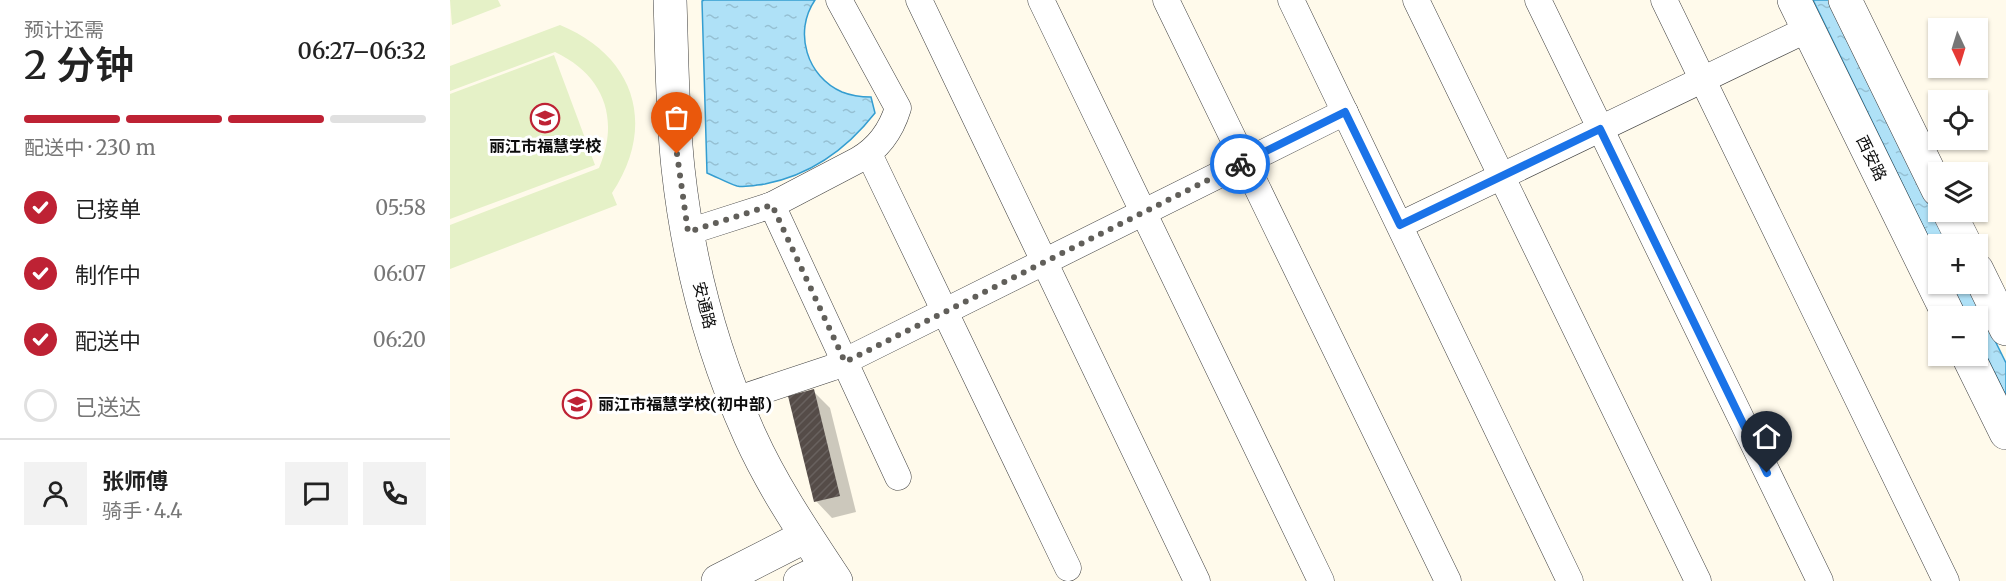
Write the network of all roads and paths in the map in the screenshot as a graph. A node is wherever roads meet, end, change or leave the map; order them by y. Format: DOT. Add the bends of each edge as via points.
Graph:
graph roads {
  1 [pos="670,0"];
  2 [pos="839,0"];
  3 [pos="919,0"];
  4 [pos="1041,0"];
  5 [pos="1166,0"];
  6 [pos="1291,0"];
  7 [pos="1416,0"];
  8 [pos="1538,0"];
  9 [pos="1664,0"];
  10 [pos="1794,0"];
  11 [pos="1845,0"];
  12 [pos="1808,29"];
  13 [pos="1703,80"];
  14 [pos="1345,112"];
  15 [pos="1600,129"];
  16 [pos="869,154"];
  17 [pos="1245,162"];
  18 [pos="1928,170"];
  19 [pos="1502,176"];
  20 [pos="772,205"];
  21 [pos="1144,212"];
  22 [pos="1400,225"];
  23 [pos="688,232"];
  24 [pos="1044,262"];
  25 [pos="1991,287"];
  26 [pos="1944,306"];
  27 [pos="945,312"];
  28 [pos="2006,329"];
  29 [pos="845,362"];
  30 [pos="1973,366"];
  31 [pos="735,400"];
  32 [pos="2006,433"];
  33 [pos="898,477"];
  34 [pos="806,536"];
  35 [pos="1068,567"];
  36 [pos="821,576"];
  37 [pos="718,581"];
  38 [pos="1197,581"];
  39 [pos="1321,581"];
  40 [pos="1448,581"];
  41 [pos="1570,581"];
  42 [pos="1698,581"];
  43 [pos="1820,581"];
  44 [pos="1946,581"];
  1 -- 23 [label="street, 安通路" via="674,122"];
  2 -- 16 [label="street" via="898,108 886,136"];
  3 -- 24 [label="street"];
  4 -- 21 [label="street"];
  5 -- 17 [label="street"];
  6 -- 14 [label="street"];
  7 -- 19 [label="street"];
  8 -- 15 [label="street"];
  9 -- 13 [label="street"];
  10 -- 12 [label="street, 西安路"];
  11 -- 18 [label="street"];
  12 -- 13 [label="street"];
  12 -- 26 [label="street, 西安路"];
  13 -- 15 [label="street"];
  13 -- 44 [label="street"];
  14 -- 17 [label="street"];
  14 -- 22 [label="street"];
  15 -- 19 [label="street"];
  15 -- 43 [label="street"];
  16 -- 20 [label="street"];
  16 -- 27 [label="street"];
  17 -- 21 [label="street"];
  17 -- 40 [label="street"];
  19 -- 22 [label="street"];
  19 -- 42 [label="street"];
  20 -- 23 [label="street"];
  20 -- 29 [label="street"];
  21 -- 24 [label="street"];
  21 -- 39 [label="street"];
  22 -- 41 [label="street"];
  23 -- 31 [label="street, 安通路" via="716,348"];
  24 -- 27 [label="street"];
  24 -- 38 [label="street"];
  25 -- 28 [label="street"];
  27 -- 29 [label="street"];
  27 -- 35 [label="street"];
  29 -- 31 [label="street"];
  29 -- 33 [label="street"];
  30 -- 32 [label="street"];
  31 -- 34 [label="street, 安通路" via="769,475"];
  34 -- 36 [label="street, 安通路"];
  34 -- 37 [label="street"];
}
